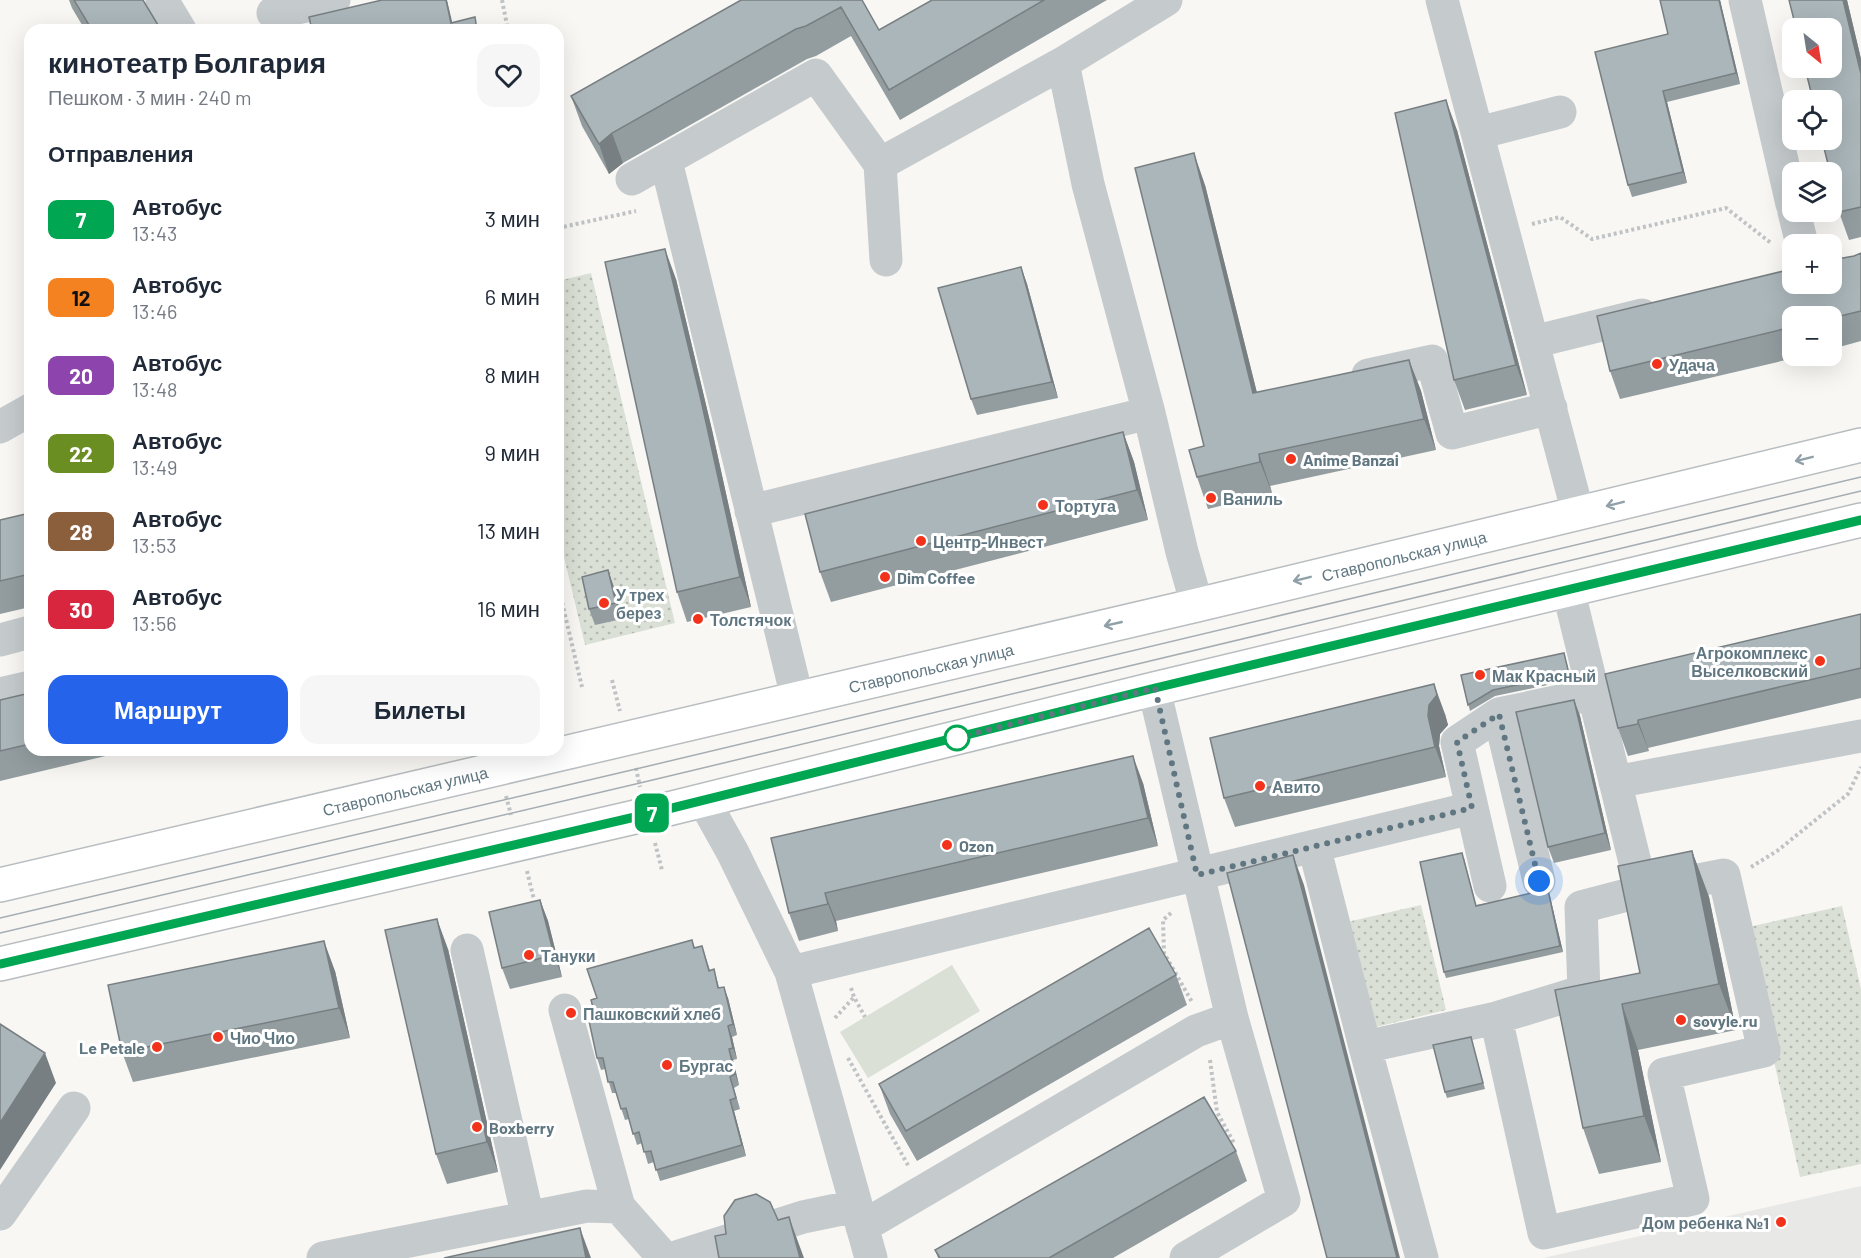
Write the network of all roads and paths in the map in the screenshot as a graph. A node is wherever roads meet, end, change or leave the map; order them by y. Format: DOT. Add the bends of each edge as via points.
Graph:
graph roads {
  1 [pos="162,0"];
  2 [pos="334,0"];
  3 [pos="502,0"];
  4 [pos="1166,0"];
  5 [pos="1442,0"];
  6 [pos="1733,0"];
  7 [pos="1745,0"];
  8 [pos="274,14"];
  9 [pos="176,24"];
  10 [pos="507,24"];
  11 [pos="1063,63"];
  12 [pos="1753,89"];
  13 [pos="1560,112"];
  14 [pos="1478,133"];
  15 [pos="666,161"];
  16 [pos="1782,162"];
  17 [pos="880,164"];
  18 [pos="632,179"];
  19 [pos="675,203"];
  20 [pos="564,227"];
  21 [pos="1504,231"];
  22 [pos="1782,242"];
  23 [pos="886,260"];
  24 [pos="1669,309"];
  25 [pos="1533,342"];
  26 [pos="1341,380"];
  27 [pos="1551,408"];
  28 [pos="24,413"];
  29 [pos="1149,413"];
  30 [pos="0,427"];
  31 [pos="1861,445"];
  32 [pos="751,511"];
  33 [pos="1578,513"];
  34 [pos="1861,520"];
  35 [pos="1568,589"];
  36 [pos="1197,604"];
  37 [pos="564,610"];
  38 [pos="24,634"];
  39 [pos="0,640"];
  40 [pos="612,680"];
  41 [pos="582,687"];
  42 [pos="24,688"];
  43 [pos="1155,688"];
  44 [pos="0,694"];
  45 [pos="1593,694"];
  46 [pos="797,697"];
  47 [pos="1499,714"];
  48 [pos="1861,736"];
  49 [pos="627,738"];
  50 [pos="564,753"];
  51 [pos="550,756"];
  52 [pos="1861,766"];
  53 [pos="1615,782"];
  54 [pos="704,801"];
  55 [pos="1472,808"];
  56 [pos="648,814"];
  57 [pos="1314,846"];
  58 [pos="662,870"];
  59 [pos="1724,874"];
  60 [pos="1197,875"];
  61 [pos="1539,881"];
  62 [pos="0,885"];
  63 [pos="1490,886"];
  64 [pos="1642,891"];
  65 [pos="467,950"];
  66 [pos="0,964"];
  67 [pos="791,972"];
  68 [pos="854,997"];
  69 [pos="565,1010"];
  70 [pos="1496,1017"];
  71 [pos="1232,1018"];
  72 [pos="831,1022"];
  73 [pos="1365,1047"];
  74 [pos="843,1048"];
  75 [pos="74,1108"];
  76 [pos="923,1191"];
  77 [pos="619,1207"];
  78 [pos="0,1214"];
  79 [pos="859,1217"];
  80 [pos="528,1218"];
  81 [pos="493,1247"];
  82 [pos="430,1248"];
  83 [pos="361,1254"];
  84 [pos="322,1258"];
  85 [pos="664,1258"];
  86 [pos="674,1258"];
  87 [pos="871,1258"];
  88 [pos="1186,1258"];
  89 [pos="1422,1258"];
  1 -- 9 [label="lane"];
  2 -- 8 [label="lane"];
  3 -- 10 [label="path"];
  4 -- 11 [label="lane"];
  5 -- 14 [label="lane"];
  6 -- 12 [label="lane"];
  7 -- 16 [label="lane"];
  11 -- 17 [label="lane"];
  11 -- 29 [label="lane" via="1088,184"];
  13 -- 14 [label="lane"];
  14 -- 21 [label="lane"];
  15 -- 17 [label="lane" via="816,75"];
  15 -- 18 [label="lane"];
  15 -- 19 [label="lane"];
  17 -- 23 [label="lane"];
  19 -- 20 [label="path"];
  19 -- 32 [label="lane"];
  21 -- 22 [label="path" via="1560,217 1592,239 1726,208"];
  21 -- 25 [label="lane"];
  24 -- 25 [label="lane"];
  25 -- 27 [label="lane"];
  26 -- 27 [label="lane" via="1432,361 1452,433"];
  27 -- 33 [label="lane"];
  28 -- 30 [label="lane"];
  29 -- 32 [label="lane"];
  29 -- 36 [label="lane"];
  31 -- 33 [label="main road, Ставропольская улица, one-way"];
  32 -- 46 [label="lane"];
  33 -- 36 [label="main road, Ставропольская улица, one-way"];
  34 -- 35 [label="main road"];
  35 -- 43 [label="main road"];
  35 -- 45 [label="lane"];
  36 -- 46 [label="main road, Ставропольская улица, one-way"];
  37 -- 41 [label="path"];
  38 -- 39 [label="lane"];
  40 -- 49 [label="path"];
  42 -- 44 [label="lane"];
  43 -- 54 [label="main road"];
  43 -- 60 [label="lane"];
  45 -- 47 [label="lane"];
  45 -- 53 [label="lane"];
  46 -- 49 [label="main road, Ставропольская улица"];
  47 -- 55 [label="lane" via="1457,742"];
  47 -- 61 [label="lane"];
  48 -- 53 [label="lane"];
  49 -- 50 [label="main road, Ставропольская улица"];
  49 -- 56 [label="path"];
  51 -- 62 [label="main road, Ставропольская улица"];
  52 -- 59 [label="path" via="1848,794 1777,851 1734,878"];
  53 -- 64 [label="lane"];
  54 -- 56 [label="main road"];
  54 -- 67 [label="lane"];
  55 -- 57 [label="lane"];
  55 -- 63 [label="lane"];
  56 -- 58 [label="path"];
  56 -- 66 [label="main road"];
  57 -- 60 [label="lane"];
  57 -- 73 [label="lane"];
  59 -- 64 [label="lane"];
  59 -- 70 [label="lane" via="1764,1052 1664,1074 1693,1199 1544,1233"];
  60 -- 67 [label="lane"];
  60 -- 71 [label="lane"];
  64 -- 70 [label="lane" via="1581,907 1584,991"];
  65 -- 80 [label="lane"];
  67 -- 79 [label="lane"];
  68 -- 72 [label="path"];
  69 -- 77 [label="lane"];
  70 -- 73 [label="lane"];
  71 -- 76 [label="lane" via="1196,1031"];
  71 -- 88 [label="lane" via="1284,1200"];
  73 -- 89 [label="lane"];
  74 -- 76 [label="path"];
  75 -- 78 [label="lane"];
  76 -- 79 [label="lane"];
  77 -- 80 [label="lane" via="587,1206"];
  77 -- 85 [label="lane"];
  79 -- 86 [label="lane" via="800,1208"];
  79 -- 87 [label="lane"];
  80 -- 81 [label="lane"];
  81 -- 82 [label="lane"];
  82 -- 83 [label="lane"];
  83 -- 84 [label="lane"];
}
